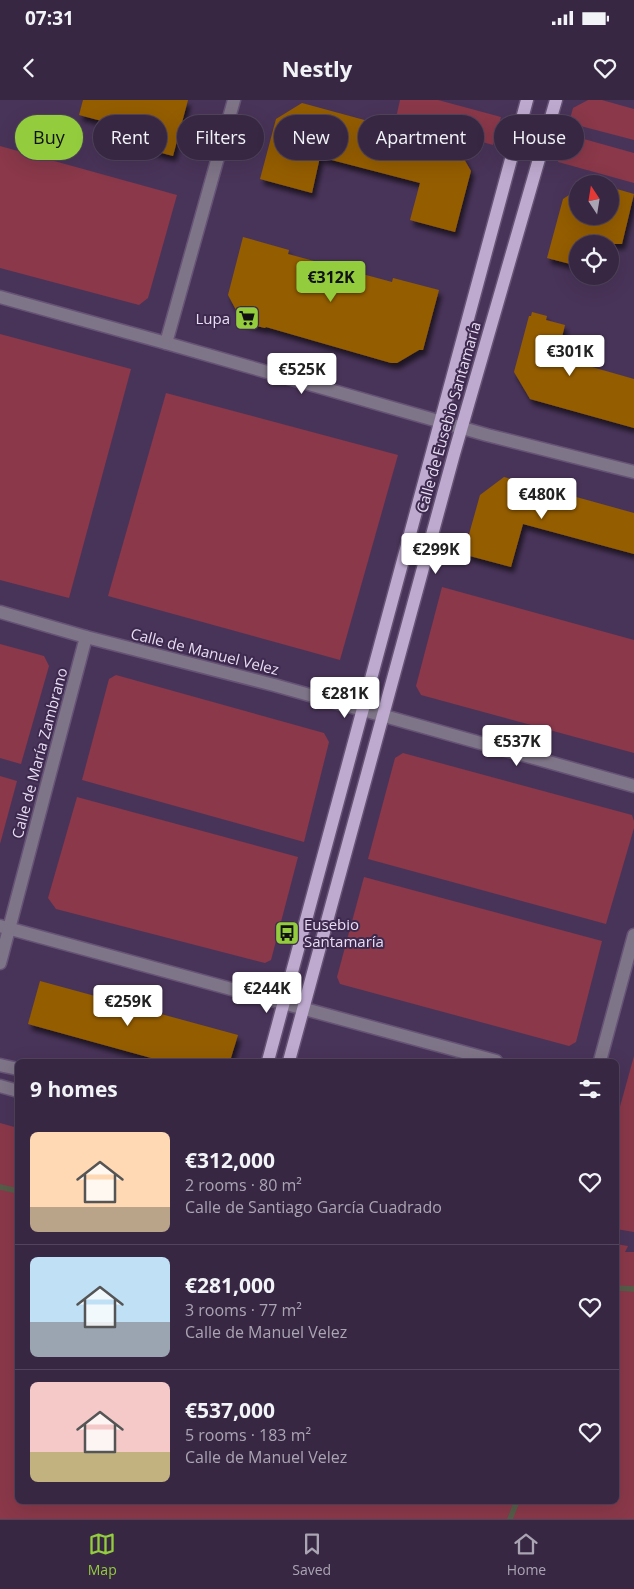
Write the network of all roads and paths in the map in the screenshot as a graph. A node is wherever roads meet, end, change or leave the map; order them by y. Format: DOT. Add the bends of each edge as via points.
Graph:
graph roads {
  1 [pos="234,100"];
  2 [pos="527,100"];
  3 [pos="556,100"];
  4 [pos="0,298"];
  5 [pos="166,342"];
  6 [pos="440,422"];
  7 [pos="462,427"];
  8 [pos="634,472"];
  9 [pos="0,612"];
  10 [pos="86,637"];
  11 [pos="362,709"];
  12 [pos="384,716"];
  13 [pos="634,786"];
  14 [pos="4,927"];
  15 [pos="634,935"];
  16 [pos="0,963"];
  17 [pos="284,1003"];
  18 [pos="302,1008"];
  19 [pos="269,1059"];
  20 [pos="289,1059"];
  21 [pos="489,1059"];
  22 [pos="601,1059"];
  23 [pos="0,1065"];
  24 [pos="15,1069"];
  25 [pos="0,1086"];
  26 [pos="15,1089"];
  1 -- 5 [label="street"];
  2 -- 6 [label="main road, Calle de Eusebio Santamaría"];
  3 -- 7 [label="main road, Calle de Eusebio Santamaría"];
  4 -- 5 [label="street"];
  5 -- 6 [label="street"];
  6 -- 7 [label="street"];
  6 -- 11 [label="main road, Calle de Eusebio Santamaría"];
  7 -- 8 [label="street"];
  7 -- 12 [label="main road, Calle de Eusebio Santamaría"];
  9 -- 10 [label="street, Calle de Manuel Velez"];
  10 -- 11 [label="street, Calle de Manuel Velez"];
  10 -- 14 [label="street, Calle de María Zambrano"];
  11 -- 12 [label="street, Calle de Manuel Velez"];
  11 -- 17 [label="main road, Calle de Eusebio Santamaría"];
  12 -- 13 [label="street, Calle de Manuel Velez"];
  12 -- 18 [label="main road, Calle de Eusebio Santamaría"];
  14 -- 16 [label="street, Calle de María Zambrano"];
  14 -- 17 [label="street"];
  15 -- 22 [label="street"];
  17 -- 18 [label="street"];
  17 -- 19 [label="main road, Calle de Eusebio Santamaría"];
  18 -- 20 [label="main road, Calle de Eusebio Santamaría"];
  18 -- 21 [label="street"];
  23 -- 24 [label="street"];
  25 -- 26 [label="street"];
}
